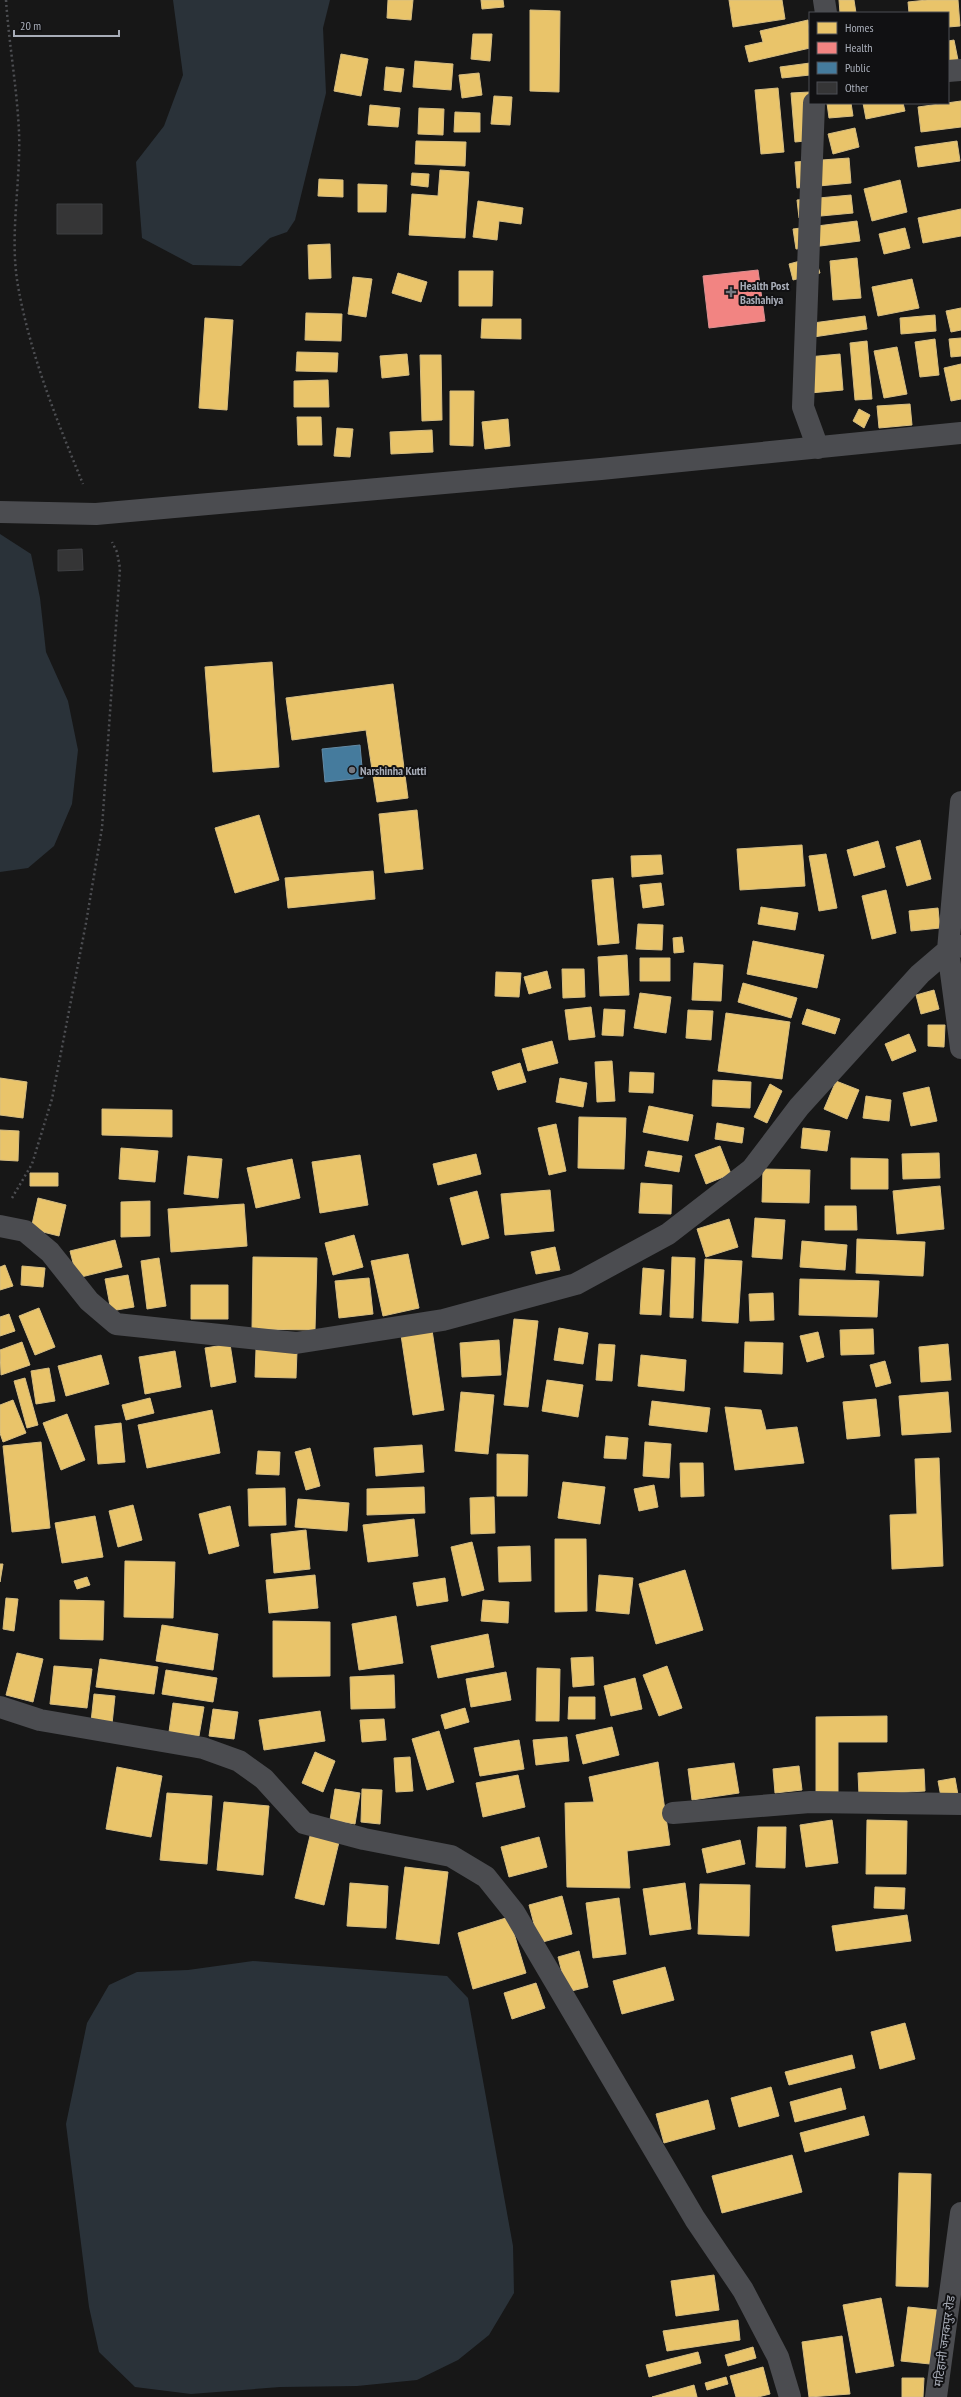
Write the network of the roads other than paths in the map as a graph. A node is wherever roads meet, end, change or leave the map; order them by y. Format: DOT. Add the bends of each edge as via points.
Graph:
graph roads {
  1 [pos="818,0"];
  2 [pos="824,0"];
  3 [pos="818,12"];
  4 [pos="826,12"];
  5 [pos="961,70"];
  6 [pos="949,71"];
  7 [pos="814,104"];
  8 [pos="961,433"];
  9 [pos="818,448"];
  10 [pos="0,512"];
  11 [pos="961,802"];
  12 [pos="955,948"];
  13 [pos="961,1048"];
  14 [pos="0,1226"];
  15 [pos="0,1707"];
  16 [pos="961,1804"];
  17 [pos="673,1814"];
  18 [pos="961,2213"];
  19 [pos="790,2397"];
  20 [pos="936,2397"];
  1 -- 3 [label="street"];
  2 -- 4 [label="street"];
  5 -- 6 [label="street"];
  7 -- 9 [label="street" via="803,407"];
  8 -- 9 [label="street"];
  9 -- 10 [label="street" via="601,470 96,514"];
  11 -- 12 [label="street"];
  12 -- 13 [label="street"];
  12 -- 14 [label="street" via="920,974 809,1096 752,1169 668,1234 576,1284 442,1320 296,1343 116,1324 90,1301 50,1252 24,1231"];
  15 -- 19 [label="street" via="40,1720 203,1748 239,1760 264,1779 304,1823 364,1840 451,1856 486,1877 514,1912 695,2219 743,2290 778,2357"];
  16 -- 17 [label="street" via="810,1802"];
  18 -- 20 [label="street, मटिहानी जनकपुर रोड"];
}
